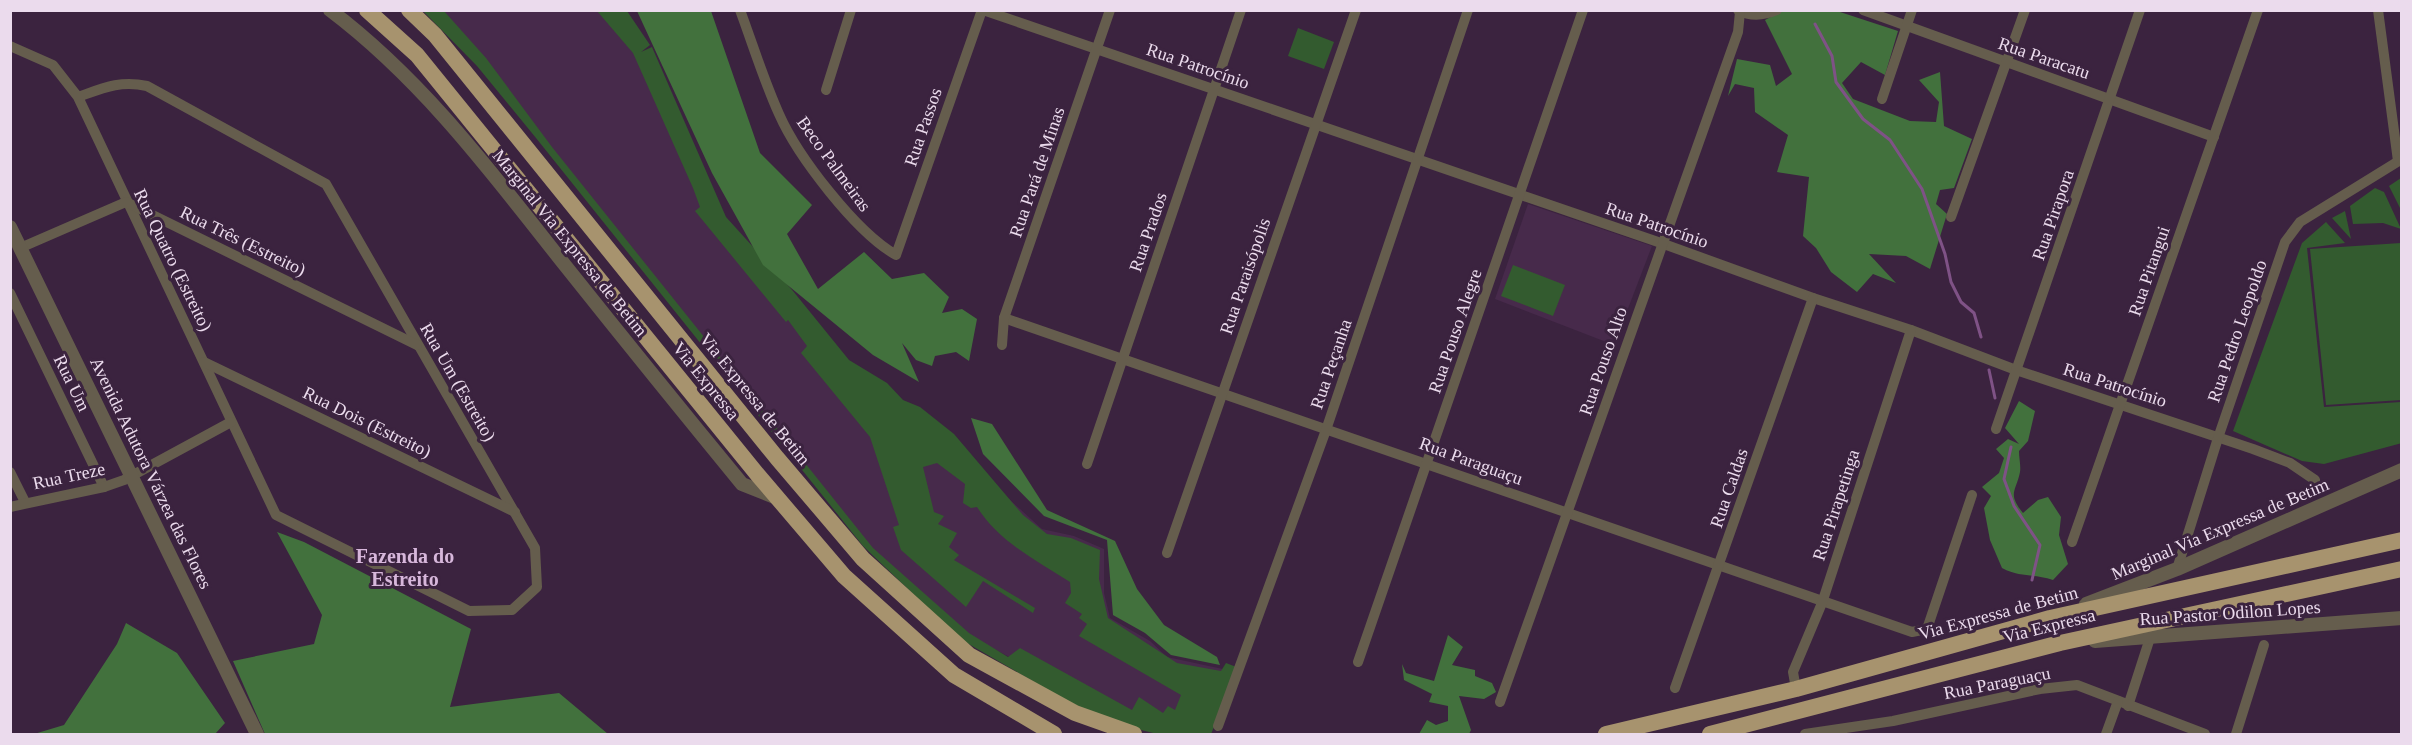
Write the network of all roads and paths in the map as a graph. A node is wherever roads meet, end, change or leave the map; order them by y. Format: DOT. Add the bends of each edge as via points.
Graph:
graph roads {
  1 [pos="330,10"];
  2 [pos="367,10"];
  3 [pos="409,10"];
  4 [pos="740,10"];
  5 [pos="851,10"];
  6 [pos="982,10"];
  7 [pos="1110,10"];
  8 [pos="1241,10"];
  9 [pos="1356,10"];
  10 [pos="1468,10"];
  11 [pos="1583,10"];
  12 [pos="1777,10"];
  13 [pos="1863,10"];
  14 [pos="1912,10"];
  15 [pos="2025,10"];
  16 [pos="2140,10"];
  17 [pos="2258,10"];
  18 [pos="2378,10"];
  19 [pos="1739,11"];
  20 [pos="1755,16"];
  21 [pos="1907,26"];
  22 [pos="1738,32"];
  23 [pos="10,46"];
  24 [pos="1097,49"];
  25 [pos="2007,63"];
  26 [pos="1215,89"];
  27 [pos="826,90"];
  28 [pos="78,97"];
  29 [pos="1882,99"];
  30 [pos="2110,99"];
  31 [pos="1315,124"];
  32 [pos="2214,137"];
  33 [pos="1417,159"];
  34 [pos="2399,160"];
  35 [pos="1520,196"];
  36 [pos="126,202"];
  37 [pos="1952,217"];
  38 [pos="10,227"];
  39 [pos="1661,243"];
  40 [pos="20,248"];
  41 [pos="896,255"];
  42 [pos="10,293"];
  43 [pos="1813,298"];
  44 [pos="1004,318"];
  45 [pos="1911,330"];
  46 [pos="417,345"];
  47 [pos="1002,345"];
  48 [pos="1121,360"];
  49 [pos="204,362"];
  50 [pos="2016,370"];
  51 [pos="1223,394"];
  52 [pos="2120,404"];
  53 [pos="231,423"];
  54 [pos="1996,429"];
  55 [pos="1326,430"];
  56 [pos="2218,438"];
  57 [pos="1427,462"];
  58 [pos="1087,464"];
  59 [pos="2402,471"];
  60 [pos="10,472"];
  61 [pos="133,474"];
  62 [pos="2315,480"];
  63 [pos="104,487"];
  64 [pos="1972,495"];
  65 [pos="778,499"];
  66 [pos="25,502"];
  67 [pos="10,507"];
  68 [pos="516,512"];
  69 [pos="1567,514"];
  70 [pos="276,515"];
  71 [pos="2402,540"];
  72 [pos="2072,542"];
  73 [pos="1167,553"];
  74 [pos="1719,566"];
  75 [pos="2177,569"];
  76 [pos="2402,569"];
  77 [pos="1822,603"];
  78 [pos="2050,618"];
  79 [pos="2402,618"];
  80 [pos="2150,638"];
  81 [pos="2060,643"];
  82 [pos="2264,645"];
  83 [pos="1358,662"];
  84 [pos="1676,688"];
  85 [pos="1796,689"];
  86 [pos="1500,702"];
  87 [pos="2123,704"];
  88 [pos="1893,722"];
  89 [pos="1218,726"];
  90 [pos="257,735"];
  91 [pos="1054,735"];
  92 [pos="1134,735"];
  93 [pos="1606,735"];
  94 [pos="1710,735"];
  95 [pos="1805,735"];
  96 [pos="1889,735"];
  97 [pos="2106,735"];
  98 [pos="2205,735"];
  99 [pos="2236,735"];
  1 -- 65 [label="street, Marginal Via Expressa de Betim" via="415,84 511,196 742,484"];
  2 -- 65 [label="highway, Via Expressa" via="417,55"];
  3 -- 92 [label="highway, Via Expressa de Betim" via="435,34 863,559 969,655 1075,713"];
  4 -- 41 [label="street, Beco Palmeiras" via="779,115 795,142 844,211 877,244"];
  5 -- 27 [label="street"];
  6 -- 24 [label="street, Rua Patrocínio"];
  6 -- 41 [label="street, Rua Passos"];
  7 -- 24 [label="street, Rua Pará de Minas"];
  8 -- 26 [label="street, Rua Prados"];
  9 -- 31 [label="street, Rua Paraisópolis"];
  10 -- 33 [label="street, Rua Peçanha"];
  11 -- 35 [label="street, Rua Pouso Alegre"];
  12 -- 20 [label="street"];
  13 -- 21 [label="street, Rua Paracatu"];
  14 -- 21 [label="street"];
  15 -- 25 [label="street"];
  16 -- 30 [label="street, Rua Pirapora"];
  17 -- 32 [label="street, Rua Pitangui"];
  18 -- 34 [label="street"];
  19 -- 20 [label="street"];
  19 -- 22 [label="street, Rua Pouso Alto"];
  20 -- 22 [label="street, Rua Pouso Alto"];
  21 -- 25 [label="street, Rua Paracatu"];
  21 -- 29 [label="street"];
  22 -- 39 [label="street, Rua Pouso Alto"];
  23 -- 28 [label="street, Rua Quatro (Estreito)" via="52,65"];
  24 -- 26 [label="street, Rua Patrocínio"];
  24 -- 44 [label="street, Rua Pará de Minas"];
  25 -- 30 [label="street, Rua Paracatu"];
  25 -- 37 [label="street"];
  26 -- 31 [label="street, Rua Patrocínio"];
  26 -- 48 [label="street, Rua Prados"];
  28 -- 36 [label="street, Rua Quatro (Estreito)"];
  28 -- 46 [label="street, Rua Um (Estreito)" via="114,83 147,86 326,184"];
  30 -- 32 [label="street, Rua Paracatu"];
  30 -- 50 [label="street, Rua Pirapora"];
  31 -- 33 [label="street, Rua Patrocínio"];
  31 -- 51 [label="street, Rua Paraisópolis"];
  32 -- 52 [label="street, Rua Pitangui"];
  33 -- 35 [label="street, Rua Patrocínio"];
  33 -- 55 [label="street, Rua Peçanha"];
  34 -- 56 [label="street, Rua Pedro Leopoldo" via="2300,222 2285,242"];
  35 -- 39 [label="street, Rua Patrocínio"];
  35 -- 57 [label="street, Rua Pouso Alegre"];
  36 -- 40 [label="street"];
  36 -- 46 [label="street, Rua Três (Estreito)"];
  36 -- 49 [label="street, Rua Quatro (Estreito)"];
  38 -- 40 [label="street, Avenida Adutora Várzea das Flores"];
  39 -- 43 [label="street, Rua Patrocínio"];
  39 -- 69 [label="street, Rua Pouso Alto"];
  40 -- 61 [label="street, Avenida Adutora Várzea das Flores"];
  42 -- 63 [label="street, Rua Um"];
  43 -- 45 [label="street, Rua Patrocínio"];
  43 -- 74 [label="street, Rua Caldas"];
  44 -- 47 [label="street, Rua Pará de Minas"];
  44 -- 48 [label="street, Rua Paraguaçu"];
  45 -- 50 [label="street, Rua Patrocínio"];
  45 -- 77 [label="street, Rua Pirapetinga"];
  46 -- 68 [label="street, Rua Um (Estreito)"];
  48 -- 51 [label="street, Rua Paraguaçu"];
  48 -- 58 [label="street, Rua Prados"];
  49 -- 53 [label="street, Rua Quatro (Estreito)"];
  49 -- 68 [label="street, Rua Dois (Estreito)"];
  50 -- 52 [label="street, Rua Patrocínio"];
  50 -- 54 [label="street, Rua Pirapora"];
  51 -- 55 [label="street, Rua Paraguaçu"];
  51 -- 73 [label="street, Rua Paraisópolis"];
  52 -- 56 [label="street, Rua Patrocínio"];
  52 -- 72 [label="street, Rua Pitangui"];
  53 -- 61 [label="street, Rua Treze"];
  53 -- 70 [label="street, Rua Quatro (Estreito)"];
  55 -- 57 [label="street, Rua Paraguaçu"];
  55 -- 89 [label="street, Rua Peçanha"];
  56 -- 62 [label="street, Rua Patrocínio" via="2290,463"];
  56 -- 75 [label="street, Rua Pedro Leopoldo"];
  57 -- 69 [label="street, Rua Paraguaçu"];
  57 -- 83 [label="street, Rua Pouso Alegre"];
  59 -- 75 [label="street, Marginal Via Expressa de Betim"];
  60 -- 66 [label="street"];
  61 -- 63 [label="street, Rua Treze"];
  61 -- 90 [label="street, Avenida Adutora Várzea das Flores"];
  63 -- 66 [label="street, Rua Treze"];
  64 -- 77 [label="street, Rua Paraguaçu" via="1927,629 1912,632"];
  65 -- 91 [label="highway, Via Expressa" via="844,576 954,675"];
  66 -- 67 [label="street, Rua Treze"];
  68 -- 70 [label="street, Rua Um (Estreito)" via="535,548 537,587 512,610 469,610"];
  69 -- 74 [label="street, Rua Paraguaçu"];
  69 -- 86 [label="street, Rua Pouso Alto"];
  71 -- 78 [label="highway, Via Expressa de Betim"];
  74 -- 77 [label="street, Rua Paraguaçu"];
  74 -- 84 [label="street, Rua Caldas"];
  75 -- 78 [label="street, Marginal Via Expressa de Betim"];
  76 -- 81 [label="highway, Via Expressa"];
  77 -- 85 [label="street, Rua Pirapetinga" via="1793,672"];
  78 -- 85 [label="highway, Via Expressa de Betim"];
  79 -- 80 [label="street, Rua Pastor Odilon Lopes"];
  80 -- 81 [label="street, Rua Pastor Odilon Lopes"];
  80 -- 87 [label="street"];
  81 -- 94 [label="highway, Via Expressa"];
  82 -- 99 [label="street"];
  85 -- 93 [label="highway, Via Expressa de Betim"];
  87 -- 88 [label="street, Rua Paraguaçu" via="2077,685 2040,689"];
  87 -- 97 [label="street"];
  87 -- 98 [label="street, Rua Paraguaçu"];
  88 -- 95 [label="street, Rua Paraguaçu"];
  88 -- 96 [label="street"];
}
